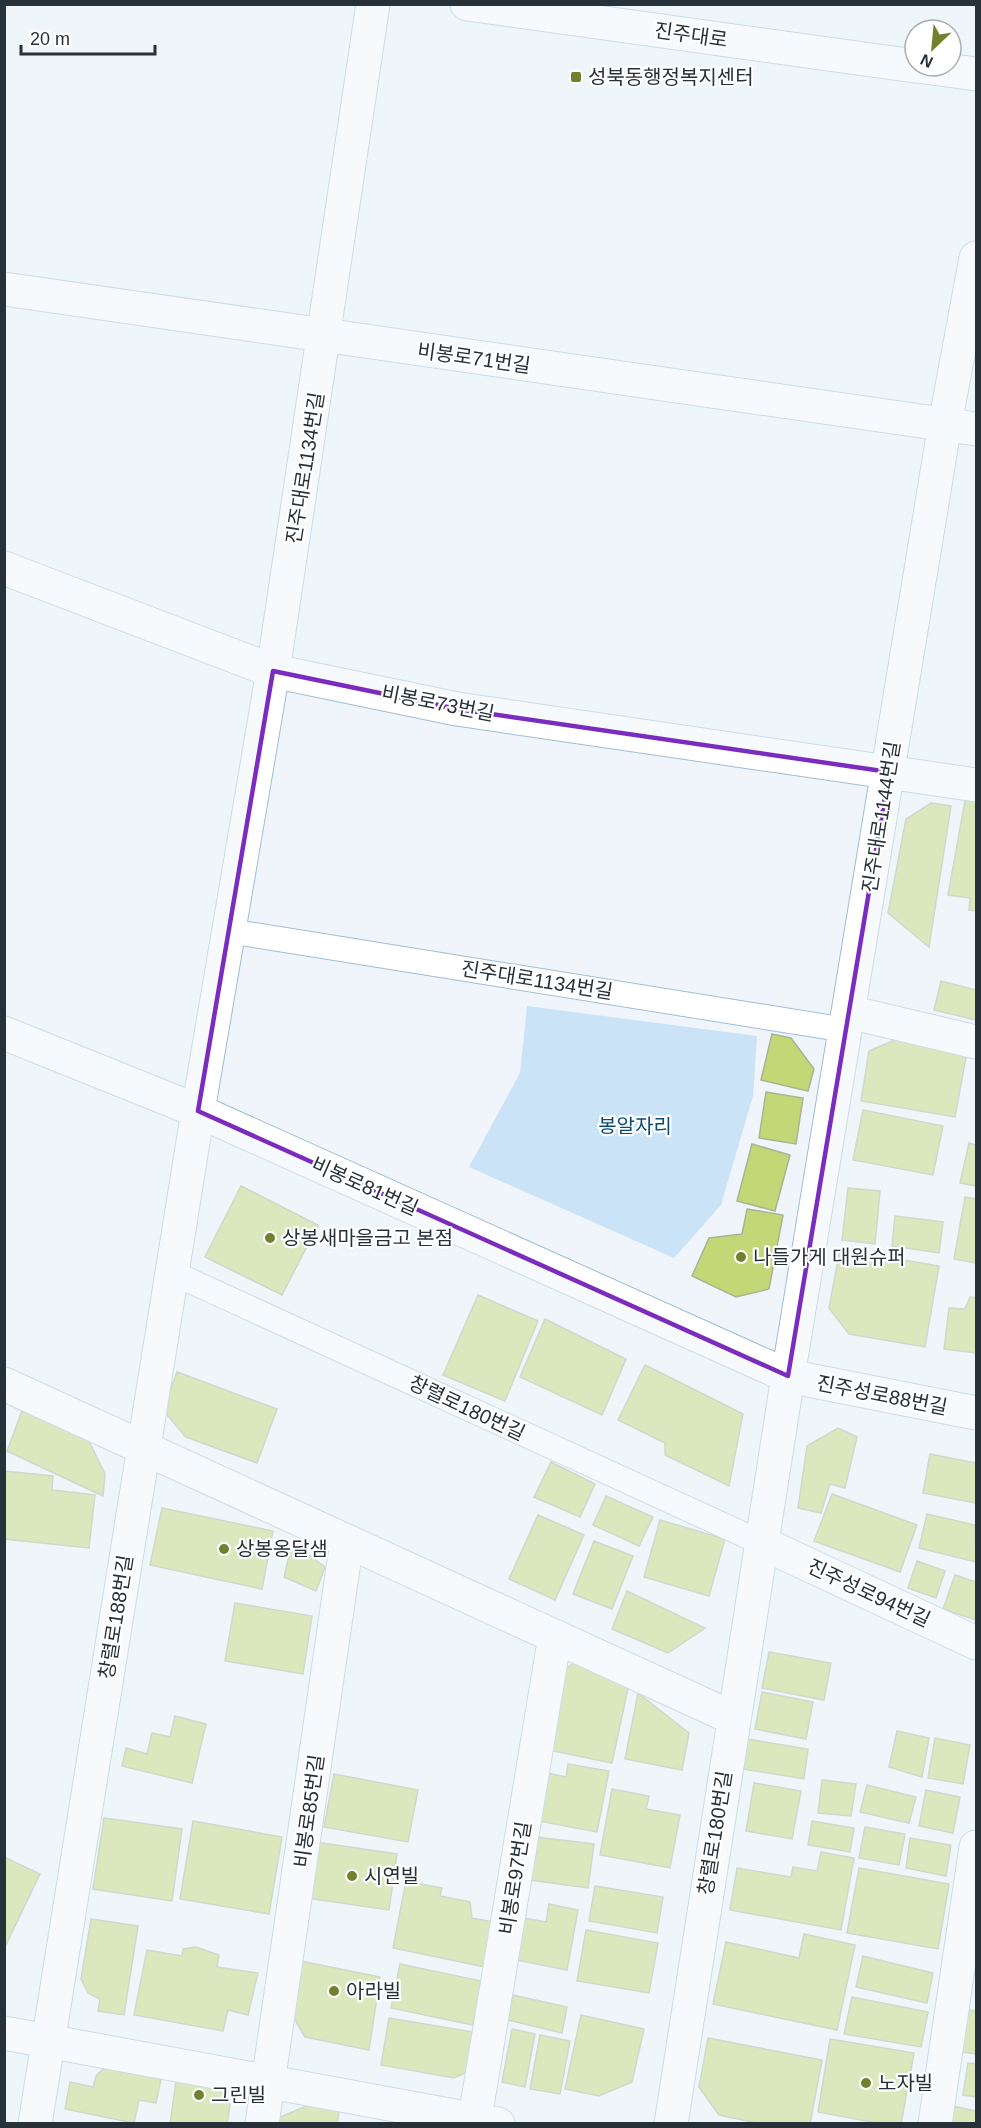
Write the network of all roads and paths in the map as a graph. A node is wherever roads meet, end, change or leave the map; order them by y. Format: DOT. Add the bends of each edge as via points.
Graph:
graph roads {
  1 [pos="373,4"];
  2 [pos="468,4"];
  3 [pos="903,64"];
  4 [pos="976,258"];
  5 [pos="4,289"];
  6 [pos="325,337"];
  7 [pos="945,424"];
  8 [pos="976,429"];
  9 [pos="4,568"];
  10 [pos="273,670"];
  11 [pos="889,772"];
  12 [pos="976,785"];
  13 [pos="229,931"];
  14 [pos="848,1021"];
  15 [pos="4,1033"];
  16 [pos="976,1042"];
  17 [pos="198,1111"];
  18 [pos="172,1273"];
  19 [pos="788,1376"];
  20 [pos="4,1384"];
  21 [pos="976,1413"];
  22 [pos="143,1447"];
  23 [pos="347,1541"];
  24 [pos="762,1543"];
  25 [pos="555,1636"];
  26 [pos="976,1643"];
  27 [pos="733,1718"];
  28 [pos="976,1848"];
  29 [pos="4,2033"];
  30 [pos="48,2041"];
  31 [pos="270,2082"];
  32 [pos="482,2122"];
  33 [pos="35,2124"];
  34 [pos="262,2124"];
  35 [pos="671,2124"];
  36 [pos="935,2124"];
  1 -- 6 [label="street, 진주대로1134번길"];
  2 -- 3 [label="street, 진주대로"];
  4 -- 7 [label="street, 진주대로1144번길"];
  5 -- 6 [label="street, 비봉로71번길"];
  6 -- 7 [label="street, 비봉로71번길"];
  6 -- 10 [label="street, 진주대로1134번길"];
  7 -- 8 [label="street, 비봉로71번길"];
  7 -- 11 [label="street, 진주대로1144번길"];
  9 -- 10 [label="street, 비봉로73번길"];
  10 -- 11 [label="street, 비봉로73번길" via="457,709"];
  10 -- 13 [label="street, 진주대로1134번길"];
  11 -- 12 [label="street, 비봉로73번길"];
  11 -- 14 [label="street, 진주대로1144번길"];
  13 -- 14 [label="lane, 진주대로1134번길"];
  13 -- 17 [label="street, 진주대로1134번길"];
  14 -- 16 [label="street"];
  14 -- 19 [label="street, 진주대로1144번길"];
  15 -- 17 [label="street, 비봉로81번길"];
  17 -- 18 [label="street, 창렬로188번길"];
  17 -- 19 [label="street, 비봉로81번길"];
  18 -- 22 [label="street, 창렬로188번길"];
  18 -- 24 [label="lane, 창렬로180번길"];
  19 -- 21 [label="street, 진주성로88번길"];
  19 -- 24 [label="street, 창렬로180번길"];
  20 -- 22 [label="street"];
  22 -- 23 [label="street"];
  22 -- 30 [label="street, 창렬로188번길"];
  23 -- 25 [label="street"];
  23 -- 31 [label="street, 비봉로85번길"];
  24 -- 26 [label="street, 진주성로94번길"];
  24 -- 27 [label="street, 창렬로180번길"];
  25 -- 27 [label="street"];
  25 -- 32 [label="street, 비봉로97번길"];
  27 -- 35 [label="street, 창렬로180번길"];
  28 -- 36 [label="street"];
  29 -- 30 [label="street, 비봉로97번길"];
  30 -- 31 [label="street, 비봉로97번길"];
  30 -- 33 [label="street, 창렬로188번길"];
  31 -- 32 [label="street, 비봉로97번길"];
  31 -- 34 [label="street"];
}
